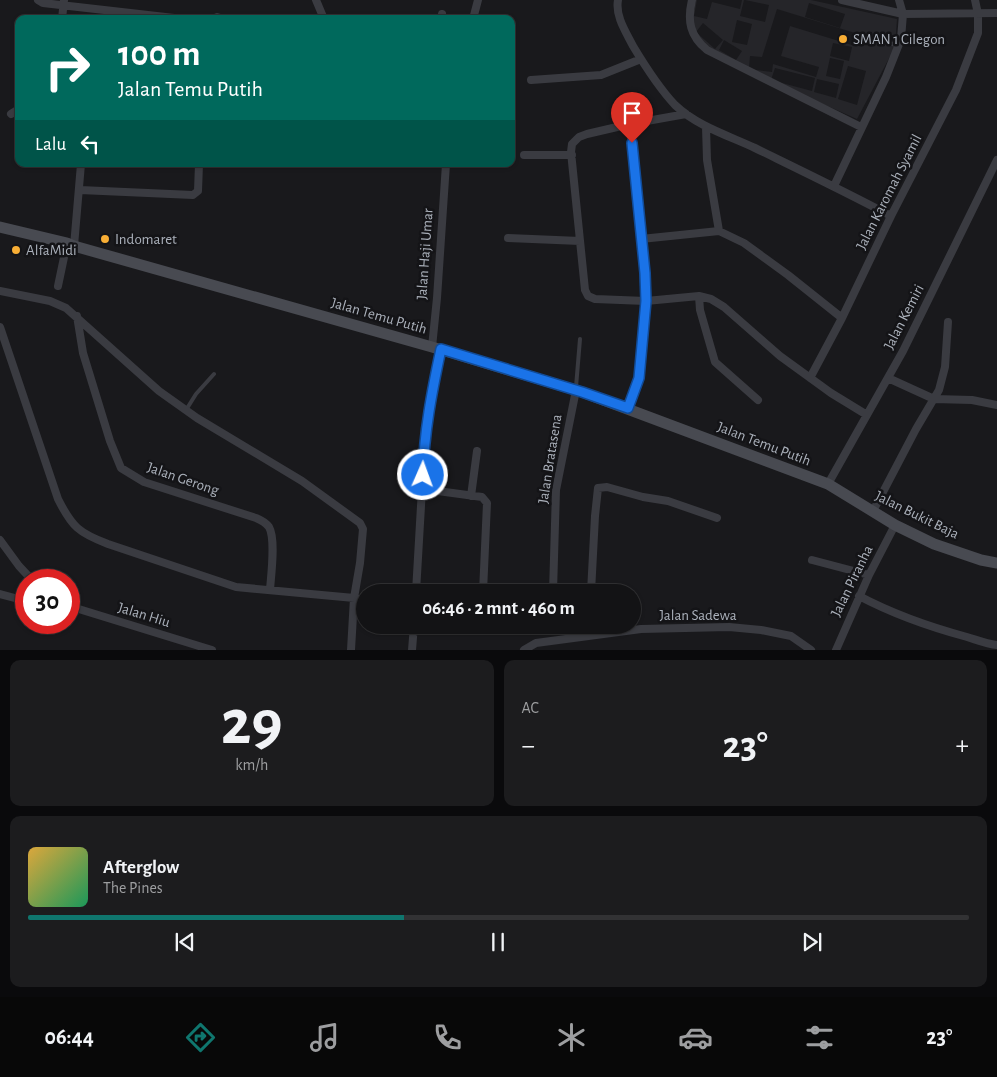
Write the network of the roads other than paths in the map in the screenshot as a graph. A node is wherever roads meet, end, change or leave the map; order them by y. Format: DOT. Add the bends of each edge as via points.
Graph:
graph roads {
  1 [pos="38,0"];
  2 [pos="316,0"];
  3 [pos="478,0"];
  4 [pos="618,0"];
  5 [pos="692,0"];
  6 [pos="842,0"];
  7 [pos="899,0"];
  8 [pos="975,0"];
  9 [pos="63,3"];
  10 [pos="997,13"];
  11 [pos="903,14"];
  12 [pos="978,14"];
  13 [pos="154,15"];
  14 [pos="322,15"];
  15 [pos="474,15"];
  16 [pos="862,40"];
  17 [pos="899,45"];
  18 [pos="641,59"];
  19 [pos="531,80"];
  20 [pos="15,112"];
  21 [pos="11,114"];
  22 [pos="686,114"];
  23 [pos="630,124"];
  24 [pos="706,127"];
  25 [pos="861,127"];
  26 [pos="524,155"];
  27 [pos="572,156"];
  28 [pos="997,160"];
  29 [pos="81,167"];
  30 [pos="199,167"];
  31 [pos="446,167"];
  32 [pos="834,186"];
  33 [pos="80,190"];
  34 [pos="891,216"];
  35 [pos="0,227"];
  36 [pos="719,231"];
  37 [pos="508,238"];
  38 [pos="642,239"];
  39 [pos="580,241"];
  40 [pos="71,244"];
  41 [pos="58,286"];
  42 [pos="0,291"];
  43 [pos="698,296"];
  44 [pos="646,301"];
  45 [pos="77,316"];
  46 [pos="842,318"];
  47 [pos="948,322"];
  48 [pos="0,327"];
  49 [pos="580,339"];
  50 [pos="436,348"];
  51 [pos="214,374"];
  52 [pos="810,378"];
  53 [pos="888,378"];
  54 [pos="576,390"];
  55 [pos="934,399"];
  56 [pos="758,400"];
  57 [pos="997,405"];
  58 [pos="628,408"];
  59 [pos="186,410"];
  60 [pos="867,415"];
  61 [pos="477,451"];
  62 [pos="828,484"];
  63 [pos="423,489"];
  64 [pos="471,496"];
  65 [pos="873,511"];
  66 [pos="717,518"];
  67 [pos="895,525"];
  68 [pos="0,540"];
  69 [pos="812,560"];
  70 [pos="997,563"];
  71 [pos="22,569"];
  72 [pos="869,575"];
  73 [pos="417,584"];
  74 [pos="483,584"];
  75 [pos="553,584"];
  76 [pos="591,584"];
  77 [pos="270,590"];
  78 [pos="0,594"];
  79 [pos="859,596"];
  80 [pos="15,598"];
  81 [pos="354,598"];
  82 [pos="80,610"];
  83 [pos="642,629"];
  84 [pos="414,634"];
  85 [pos="997,645"];
  86 [pos="212,650"];
  87 [pos="351,650"];
  88 [pos="412,650"];
  89 [pos="524,650"];
  90 [pos="811,650"];
  91 [pos="836,650"];
  1 -- 9 [label="street"];
  2 -- 14 [label="street"];
  3 -- 15 [label="street"];
  4 -- 18 [label="street" via="621,24"];
  5 -- 25 [label="street" via="690,24 698,42 707,50"];
  6 -- 11 [label="street"];
  7 -- 11 [label="street"];
  8 -- 12 [label="street, Jalan Karomah Syamil"];
  9 -- 13 [label="street"];
  10 -- 12 [label="street"];
  11 -- 12 [label="street"];
  11 -- 17 [label="street"];
  12 -- 34 [label="street, Jalan Karomah Syamil" via="976,39 956,90"];
  16 -- 17 [label="lane"];
  17 -- 25 [label="street"];
  18 -- 19 [label="street" via="601,75"];
  18 -- 22 [label="street" via="674,104"];
  20 -- 21 [label="street"];
  22 -- 23 [label="street"];
  22 -- 24 [label="street"];
  23 -- 27 [label="street" via="579,137 572,144"];
  23 -- 38 [label="street"];
  24 -- 32 [label="street"];
  24 -- 36 [label="street" via="707,160"];
  25 -- 32 [label="street"];
  26 -- 27 [label="street"];
  27 -- 39 [label="street"];
  28 -- 53 [label="street, Jalan Kemiri"];
  29 -- 33 [label="street"];
  30 -- 33 [label="street" via="198,191 194,194"];
  31 -- 50 [label="street, Jalan Haji Umar"];
  32 -- 34 [label="street"];
  33 -- 40 [label="street"];
  34 -- 46 [label="street, Jalan Karomah Syamil"];
  35 -- 40 [label="street, Jalan Temu Putih"];
  36 -- 38 [label="street"];
  36 -- 46 [label="street" via="744,243"];
  37 -- 39 [label="street"];
  38 -- 44 [label="street"];
  39 -- 44 [label="street" via="588,296"];
  40 -- 41 [label="street"];
  40 -- 50 [label="street, Jalan Temu Putih"];
  42 -- 45 [label="street" via="50,301"];
  43 -- 44 [label="street"];
  43 -- 52 [label="street" via="724,307"];
  43 -- 56 [label="street" via="715,362"];
  44 -- 58 [label="street" via="639,378"];
  45 -- 59 [label="street" via="159,391"];
  45 -- 77 [label="street, Jalan Gerong" via="83,352 121,468 144,482 263,522 269,528 272,546"];
  46 -- 52 [label="street, Jalan Karomah Syamil"];
  47 -- 55 [label="street" via="945,367"];
  48 -- 77 [label="street" via="58,499 67,518 77,529 108,544 236,587"];
  49 -- 54 [label="lane"];
  50 -- 54 [label="street, Jalan Temu Putih"];
  50 -- 63 [label="street" via="426,428"];
  51 -- 59 [label="lane"];
  52 -- 60 [label="street"];
  53 -- 55 [label="street"];
  53 -- 60 [label="street, Jalan Kemiri"];
  54 -- 58 [label="street, Jalan Temu Putih"];
  54 -- 75 [label="street, Jalan Bratasena" via="556,490"];
  55 -- 57 [label="street" via="972,400"];
  55 -- 65 [label="street"];
  58 -- 62 [label="street, Jalan Temu Putih"];
  59 -- 81 [label="street" via="357,519 363,529"];
  60 -- 62 [label="street, Jalan Kemiri"];
  61 -- 64 [label="street"];
  62 -- 65 [label="street, Jalan Bukit Baja"];
  63 -- 64 [label="street"];
  63 -- 73 [label="street"];
  64 -- 74 [label="street" via="485,499 488,508"];
  65 -- 67 [label="street, Jalan Bukit Baja"];
  66 -- 76 [label="street" via="668,501 607,487 598,488"];
  67 -- 70 [label="street, Jalan Bukit Baja" via="934,544"];
  67 -- 72 [label="street, Jalan Piranha"];
  68 -- 71 [label="street"];
  69 -- 72 [label="street"];
  72 -- 79 [label="street, Jalan Piranha"];
  77 -- 81 [label="street"];
  78 -- 80 [label="street"];
  79 -- 85 [label="street" via="905,617"];
  79 -- 91 [label="street, Jalan Piranha"];
  81 -- 87 [label="street"];
  82 -- 86 [label="street, Jalan Hiu"];
  83 -- 89 [label="street, Jalan Sadewa" via="536,643"];
  83 -- 90 [label="street, Jalan Sadewa" via="729,627 761,630 791,636"];
  84 -- 88 [label="street"];
}
